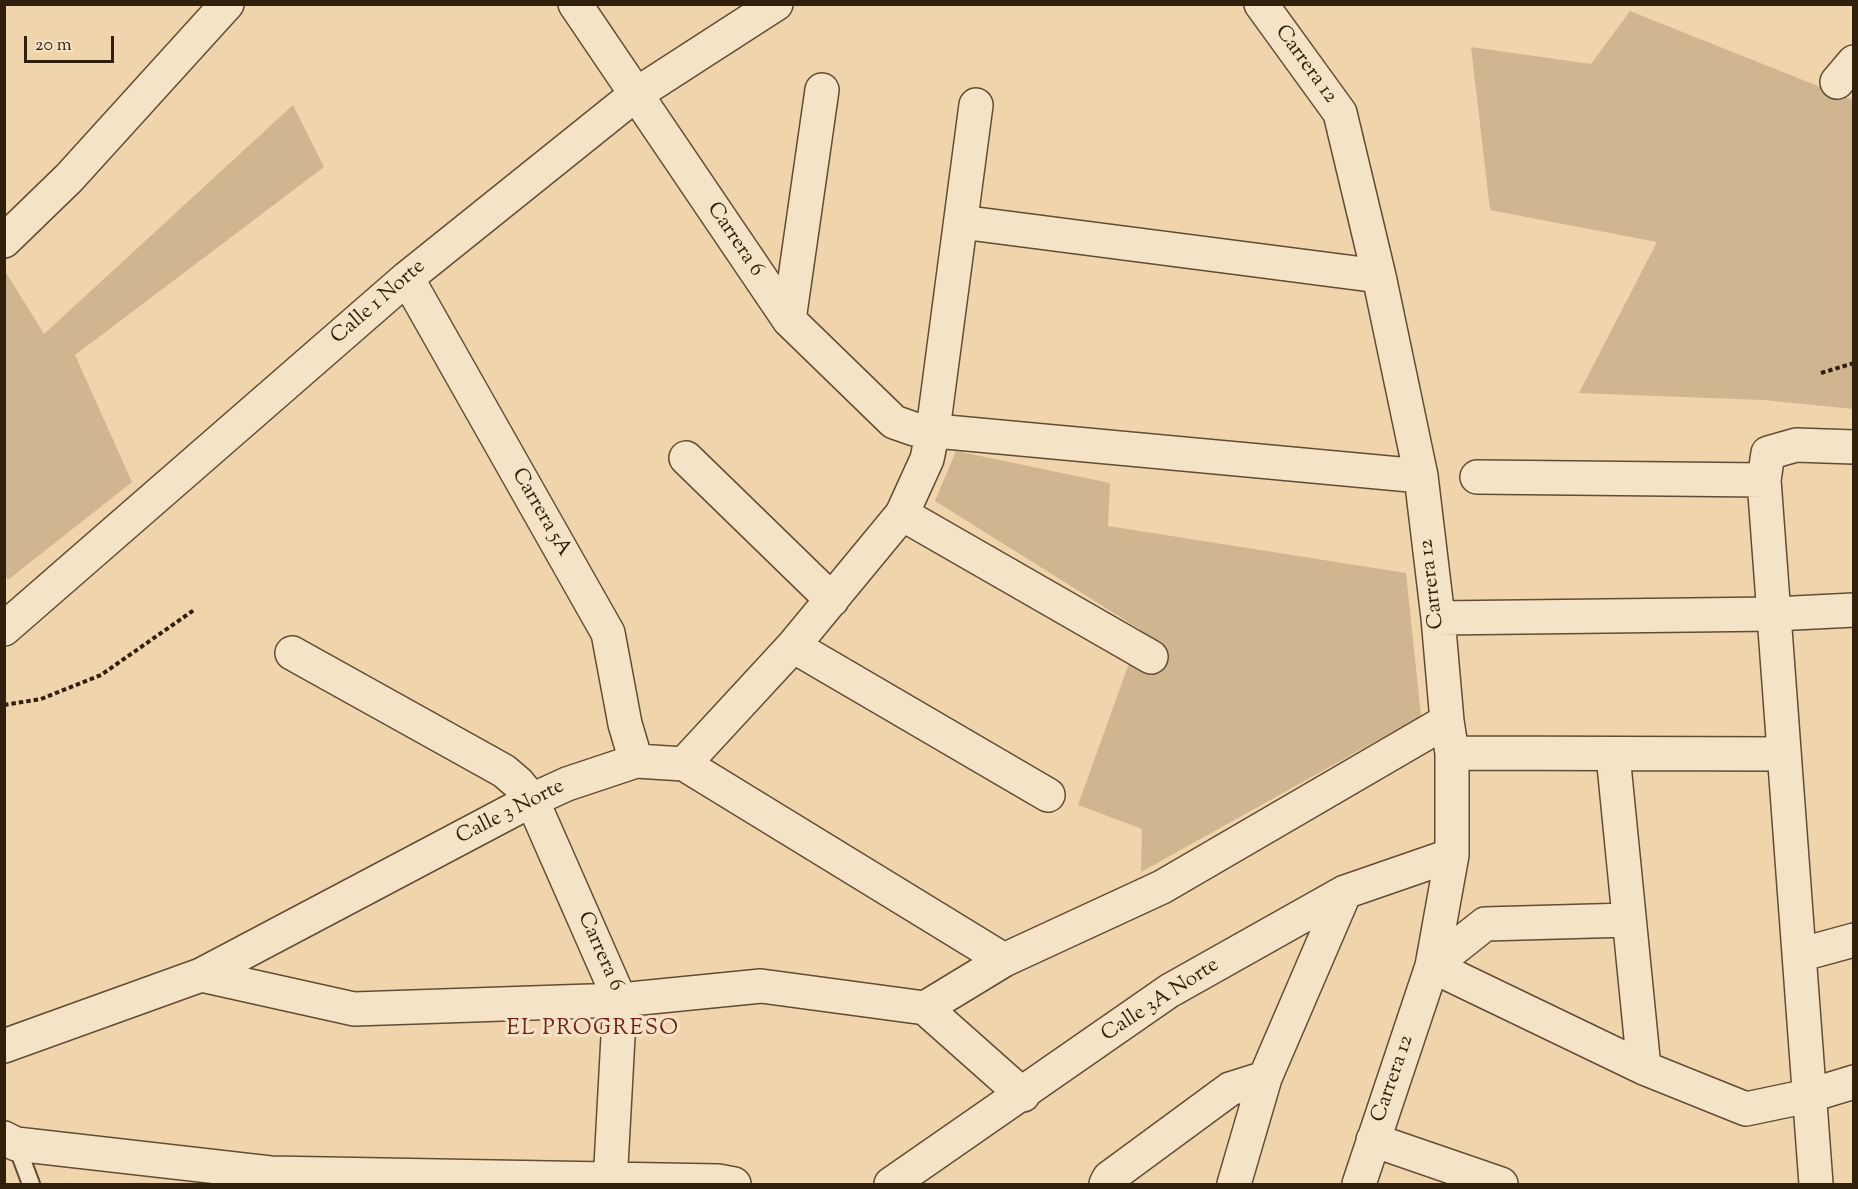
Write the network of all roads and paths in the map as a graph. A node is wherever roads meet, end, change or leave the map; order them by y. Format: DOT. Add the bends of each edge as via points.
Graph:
graph roads {
  1 [pos="227,4"];
  2 [pos="575,4"];
  3 [pos="776,4"];
  4 [pos="1235,4"];
  5 [pos="1270,10"];
  6 [pos="822,90"];
  7 [pos="635,95"];
  8 [pos="976,105"];
  9 [pos="962,222"];
  10 [pos="4,241"];
  11 [pos="1379,276"];
  12 [pos="407,278"];
  13 [pos="789,320"];
  14 [pos="1854,363"];
  15 [pos="1821,373"];
  16 [pos="933,430"];
  17 [pos="1854,447"];
  18 [pos="686,458"];
  19 [pos="1420,476"];
  20 [pos="1477,477"];
  21 [pos="1764,480"];
  22 [pos="902,514"];
  23 [pos="832,600"];
  24 [pos="194,610"];
  25 [pos="1854,610"];
  26 [pos="1774,614"];
  27 [pos="1438,618"];
  28 [pos="4,629"];
  29 [pos="793,646"];
  30 [pos="292,653"];
  31 [pos="1151,657"];
  32 [pos="4,705"];
  33 [pos="1447,722"];
  34 [pos="1452,753"];
  35 [pos="1783,754"];
  36 [pos="1612,755"];
  37 [pos="636,761"];
  38 [pos="684,764"];
  39 [pos="1048,795"];
  40 [pos="532,801"];
  41 [pos="1452,855"];
  42 [pos="1345,892"];
  43 [pos="1629,920"];
  44 [pos="1854,940"];
  45 [pos="1799,956"];
  46 [pos="1004,960"];
  47 [pos="1432,966"];
  48 [pos="201,975"];
  49 [pos="620,1000"];
  50 [pos="926,1008"];
  51 [pos="4,1046"];
  52 [pos="1644,1068"];
  53 [pos="1265,1078"];
  54 [pos="1854,1082"];
  55 [pos="1023,1095"];
  56 [pos="1808,1096"];
  57 [pos="1373,1140"];
  58 [pos="10,1141"];
  59 [pos="271,1179"];
  60 [pos="610,1182"];
  61 [pos="31,1185"];
  62 [pos="734,1185"];
  63 [pos="891,1185"];
  64 [pos="1106,1185"];
  65 [pos="1234,1185"];
  66 [pos="1359,1185"];
  67 [pos="1501,1185"];
  68 [pos="1816,1185"];
  1 -- 10 [label="street" via="69,178"];
  2 -- 7 [label="street, Carrera 6"];
  3 -- 7 [label="street, Calle 1 Norte"];
  4 -- 5 [label="street"];
  5 -- 11 [label="street, Carrera 12" via="1340,113"];
  6 -- 13 [label="street"];
  7 -- 12 [label="street, Calle 1 Norte"];
  7 -- 13 [label="street, Carrera 6"];
  8 -- 9 [label="street"];
  9 -- 11 [label="street"];
  9 -- 16 [label="street"];
  11 -- 19 [label="street, Carrera 12"];
  12 -- 28 [label="street, Calle 1 Norte"];
  12 -- 37 [label="street, Carrera 5A" via="608,633"];
  13 -- 16 [label="street, Carrera 6" via="894,422"];
  14 -- 15 [label="path"];
  16 -- 19 [label="street, Carrera 6"];
  16 -- 22 [label="street" via="927,459"];
  17 -- 21 [label="street" via="1796,445 1768,453"];
  18 -- 23 [label="street"];
  19 -- 27 [label="street, Carrera 12"];
  20 -- 21 [label="street"];
  21 -- 26 [label="street"];
  22 -- 23 [label="street"];
  22 -- 31 [label="street"];
  23 -- 29 [label="street"];
  24 -- 32 [label="path" via="100,675 41,699"];
  25 -- 26 [label="street"];
  26 -- 27 [label="street"];
  26 -- 35 [label="street"];
  27 -- 33 [label="street, Carrera 12"];
  29 -- 38 [label="street"];
  29 -- 39 [label="street"];
  30 -- 40 [label="street, Carrera 6" via="504,771"];
  33 -- 34 [label="street, Carrera 12"];
  33 -- 46 [label="street" via="1162,887"];
  34 -- 36 [label="street"];
  34 -- 41 [label="street, Carrera 12"];
  35 -- 36 [label="street"];
  35 -- 45 [label="street"];
  36 -- 43 [label="street"];
  37 -- 38 [label="street, Calle 3 Norte"];
  37 -- 40 [label="street, Calle 3 Norte" via="567,784"];
  38 -- 46 [label="street, Calle 3 Norte"];
  40 -- 48 [label="street, Calle 3 Norte"];
  40 -- 49 [label="street, Carrera 6"];
  41 -- 42 [label="street, Calle 3A Norte"];
  41 -- 47 [label="street, Carrera 12"];
  42 -- 53 [label="street"];
  42 -- 55 [label="street, Calle 3A Norte" via="1169,992"];
  43 -- 47 [label="street" via="1485,924"];
  43 -- 52 [label="street"];
  44 -- 45 [label="street"];
  45 -- 56 [label="street"];
  46 -- 50 [label="street"];
  47 -- 52 [label="street"];
  47 -- 57 [label="street, Carrera 12"];
  48 -- 49 [label="street" via="354,1009"];
  48 -- 51 [label="street, Calle 3 Norte"];
  49 -- 50 [label="street" via="761,986"];
  49 -- 60 [label="street, Carrera 6"];
  50 -- 55 [label="street"];
  52 -- 56 [label="street" via="1746,1109"];
  53 -- 64 [label="street" via="1230,1089 1110,1178"];
  53 -- 65 [label="street"];
  54 -- 56 [label="street"];
  55 -- 63 [label="street, Calle 3A Norte"];
  56 -- 68 [label="street"];
  57 -- 66 [label="street, Carrera 12"];
  57 -- 67 [label="street"];
  58 -- 59 [label="street"];
  58 -- 61 [label="lane"];
  59 -- 60 [label="street"];
  60 -- 62 [label="street" via="718,1181"];
}
